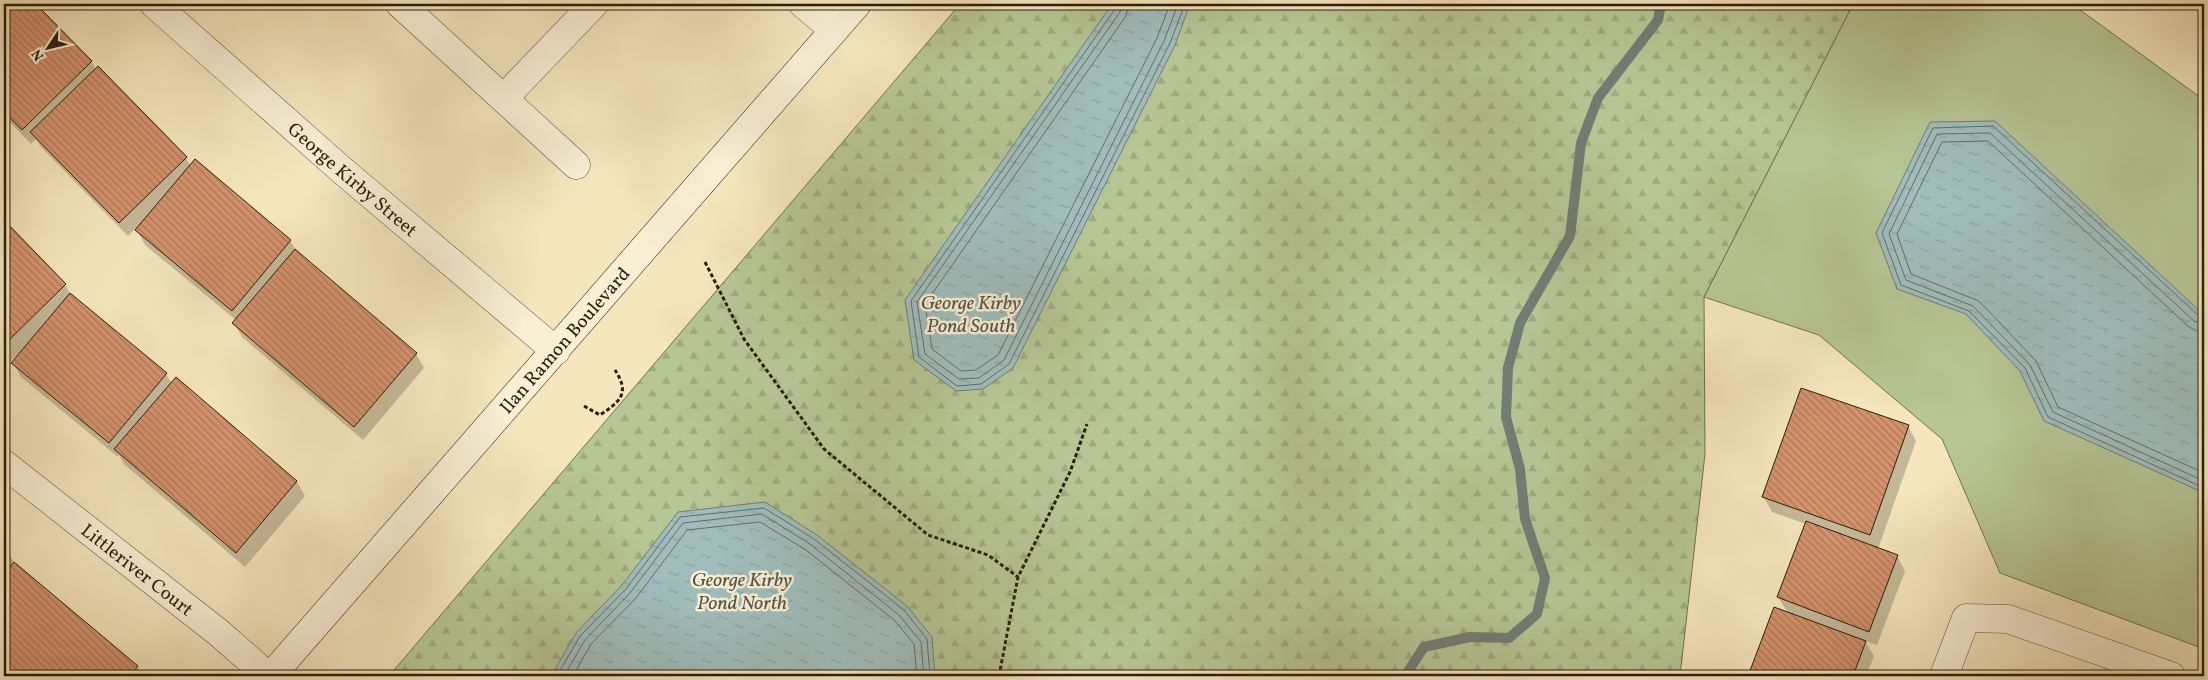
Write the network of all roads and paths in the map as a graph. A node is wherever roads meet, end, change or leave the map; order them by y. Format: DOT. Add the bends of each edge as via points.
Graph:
graph roads {
  1 [pos="154,4"];
  2 [pos="400,4"];
  3 [pos="594,4"];
  4 [pos="803,4"];
  5 [pos="857,4"];
  6 [pos="834,30"];
  7 [pos="504,98"];
  8 [pos="576,165"];
  9 [pos="705,262"];
  10 [pos="556,351"];
  11 [pos="615,370"];
  12 [pos="584,406"];
  13 [pos="1087,424"];
  14 [pos="4,464"];
  15 [pos="1018,577"];
  16 [pos="270,676"];
  17 [pos="999,676"];
  18 [pos="1944,676"];
  19 [pos="2171,676"];
  1 -- 10 [label="street, George Kirby Street" via="344,172"];
  2 -- 7 [label="street"];
  3 -- 7 [label="street"];
  4 -- 6 [label="street"];
  5 -- 6 [label="street, Ilan Ramon Boulevard"];
  6 -- 10 [label="street, Ilan Ramon Boulevard"];
  7 -- 8 [label="street"];
  9 -- 15 [label="path" via="744,339 824,449 928,535 988,555"];
  10 -- 16 [label="street, Ilan Ramon Boulevard"];
  11 -- 12 [label="path" via="624,392 615,405 600,415"];
  13 -- 15 [label="path" via="1070,472"];
  14 -- 16 [label="street, Littleriver Court"];
  15 -- 17 [label="path"];
  18 -- 19 [label="street" via="1966,618 2008,618"];
}
